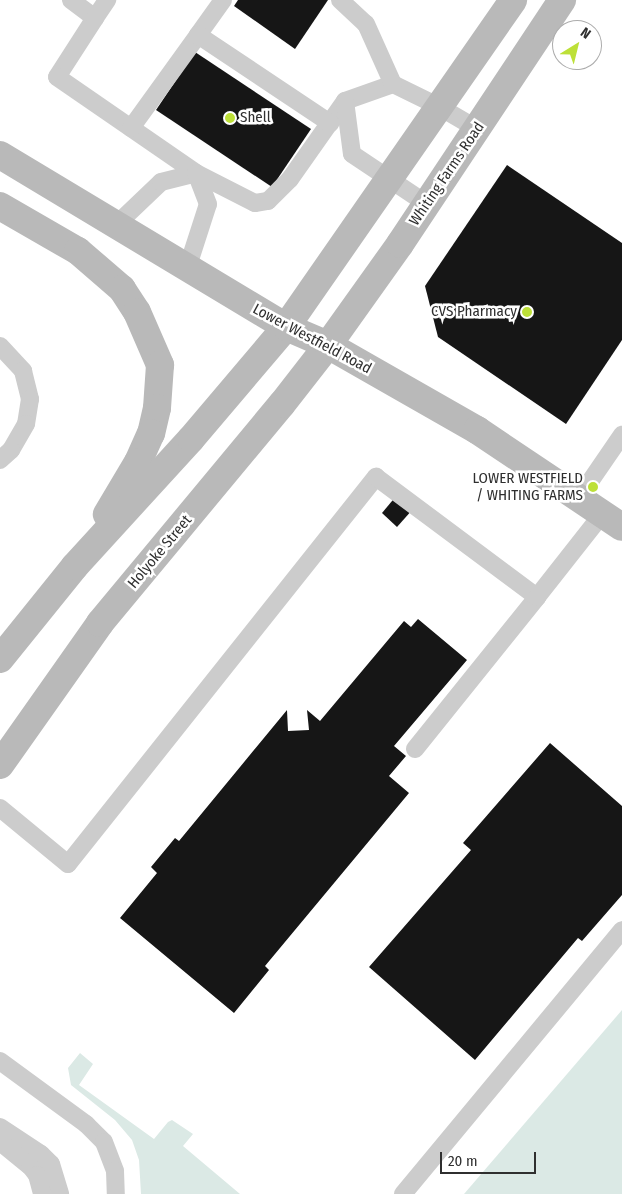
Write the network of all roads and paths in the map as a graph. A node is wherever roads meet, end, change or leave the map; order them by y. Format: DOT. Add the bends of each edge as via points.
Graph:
graph roads {
  1 [pos="71,0"];
  2 [pos="107,0"];
  3 [pos="223,0"];
  4 [pos="340,0"];
  5 [pos="513,0"];
  6 [pos="562,0"];
  7 [pos="95,18"];
  8 [pos="198,35"];
  9 [pos="393,84"];
  10 [pos="345,101"];
  11 [pos="438,106"];
  12 [pos="330,123"];
  13 [pos="131,128"];
  14 [pos="477,130"];
  15 [pos="0,155"];
  16 [pos="196,173"];
  17 [pos="388,179"];
  18 [pos="427,204"];
  19 [pos="0,206"];
  20 [pos="116,225"];
  21 [pos="187,269"];
  22 [pos="286,327"];
  23 [pos="328,344"];
  24 [pos="0,346"];
  25 [pos="622,435"];
  26 [pos="0,460"];
  27 [pos="578,499"];
  28 [pos="612,520"];
  29 [pos="76,566"];
  30 [pos="537,596"];
  31 [pos="0,659"];
  32 [pos="415,749"];
  33 [pos="0,765"];
  34 [pos="0,808"];
  35 [pos="622,930"];
  36 [pos="0,1061"];
  37 [pos="0,1127"];
  38 [pos="0,1142"];
  39 [pos="42,1194"];
  40 [pos="60,1194"];
  41 [pos="116,1194"];
  42 [pos="403,1194"];
  1 -- 7 [label="lane"];
  2 -- 7 [label="lane"];
  3 -- 8 [label="lane"];
  4 -- 9 [label="lane" via="366,24"];
  5 -- 11 [label="street"];
  6 -- 14 [label="street, Whiting Farms Road"];
  7 -- 13 [label="lane" via="57,77"];
  8 -- 12 [label="lane"];
  8 -- 13 [label="lane"];
  9 -- 10 [label="lane"];
  9 -- 11 [label="lane"];
  10 -- 12 [label="lane"];
  10 -- 17 [label="lane" via="352,154"];
  11 -- 14 [label="lane"];
  11 -- 17 [label="street"];
  12 -- 16 [label="lane" via="290,179 268,201 254,204"];
  13 -- 16 [label="lane"];
  14 -- 18 [label="street, Whiting Farms Road"];
  15 -- 20 [label="street, Lower Westfield Road"];
  16 -- 20 [label="lane" via="161,182"];
  16 -- 21 [label="lane" via="208,204"];
  17 -- 18 [label="lane"];
  17 -- 22 [label="street"];
  18 -- 23 [label="street, Whiting Farms Road"];
  19 -- 29 [label="street" via="78,251 122,289 137,312 160,364 157,408 151,433 138,462"];
  20 -- 21 [label="street, Lower Westfield Road"];
  21 -- 22 [label="street, Lower Westfield Road"];
  22 -- 23 [label="street, Lower Westfield Road"];
  22 -- 29 [label="street" via="191,439"];
  23 -- 27 [label="street, Lower Westfield Road" via="477,430"];
  23 -- 33 [label="street, Holyoke Street" via="100,623"];
  24 -- 26 [label="lane" via="23,371 30,399 26,424 11,450"];
  25 -- 27 [label="lane"];
  27 -- 28 [label="street, Lower Westfield Road"];
  28 -- 30 [label="lane"];
  29 -- 31 [label="street"];
  30 -- 32 [label="lane"];
  30 -- 34 [label="lane" via="376,477 68,864"];
  35 -- 42 [label="lane"];
  36 -- 41 [label="lane" via="86,1124 104,1142 115,1171"];
  37 -- 40 [label="lane" via="51,1164"];
  38 -- 39 [label="lane" via="30,1166 37,1175"];
}
